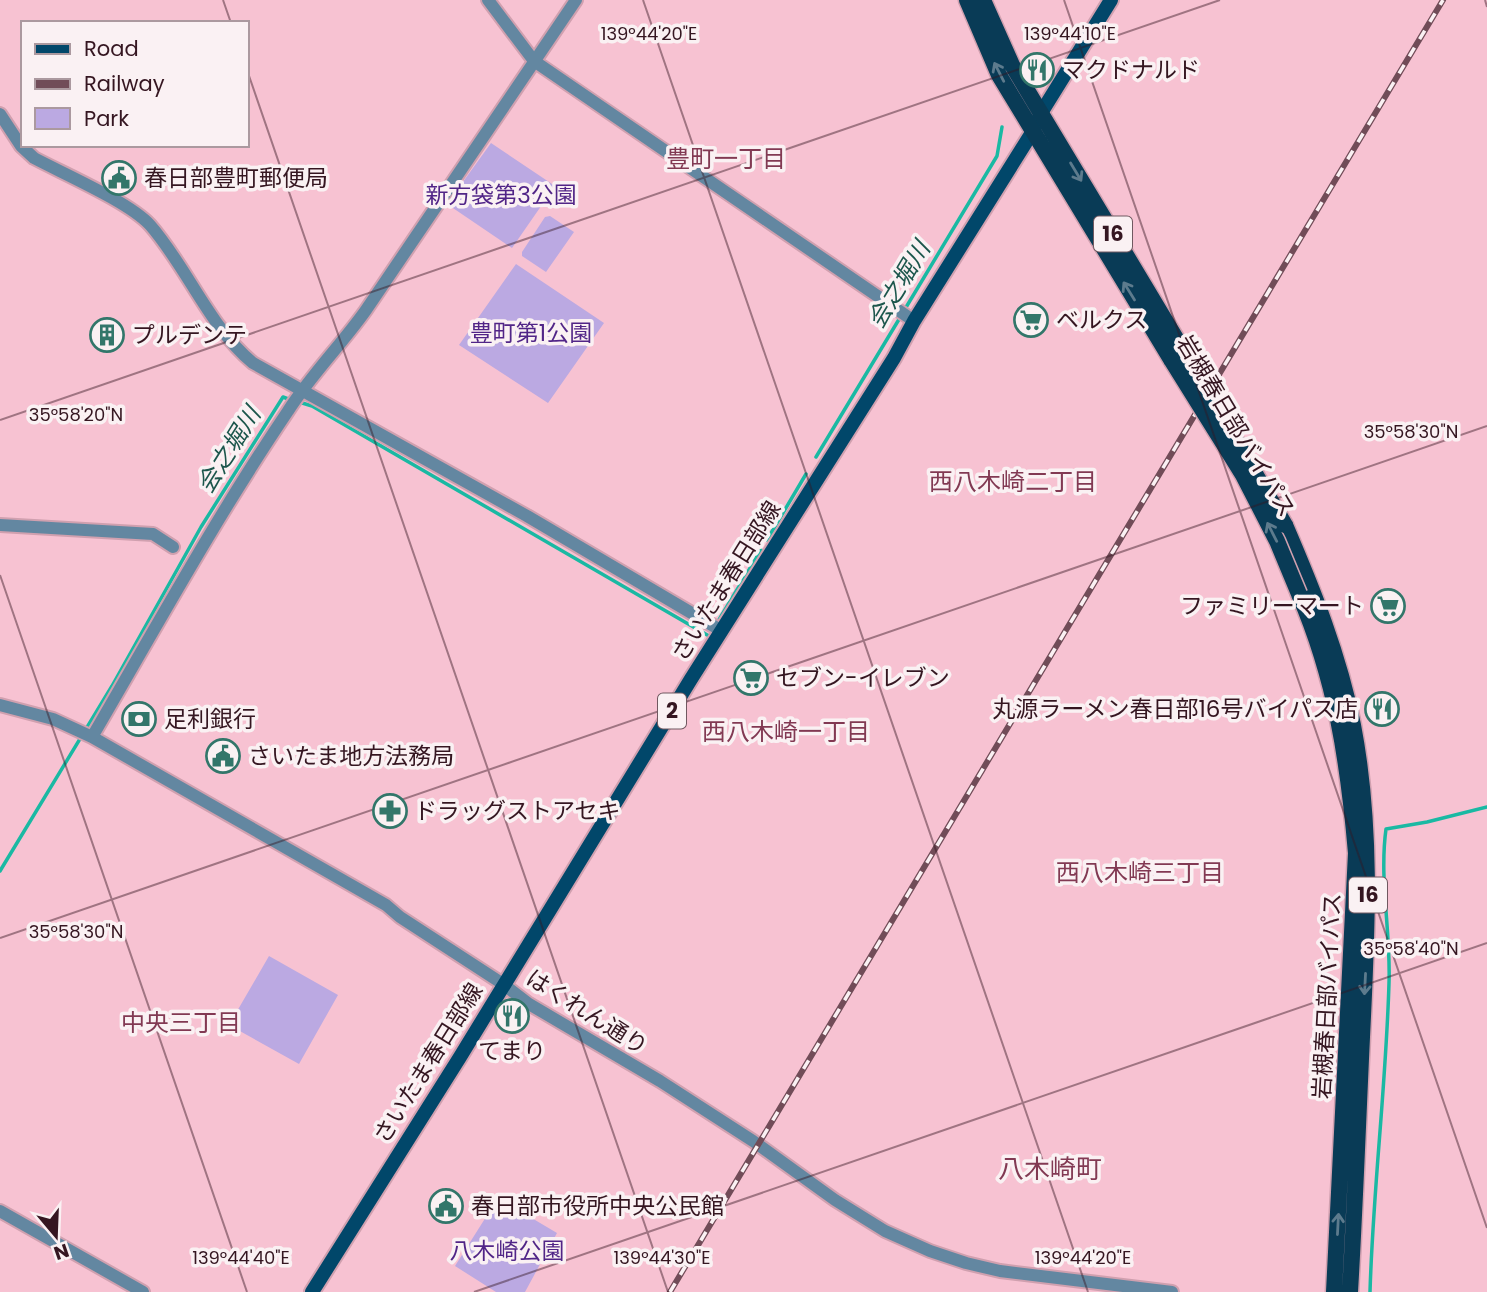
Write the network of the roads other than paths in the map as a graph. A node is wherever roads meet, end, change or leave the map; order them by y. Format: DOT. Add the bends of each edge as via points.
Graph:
graph roads {
  1 [pos="488,0"];
  2 [pos="576,0"];
  3 [pos="967,0"];
  4 [pos="983,0"];
  5 [pos="1106,2"];
  6 [pos="534,61"];
  7 [pos="1041,113"];
  8 [pos="0,114"];
  9 [pos="1033,131"];
  10 [pos="21,146"];
  11 [pos="22,147"];
  12 [pos="907,316"];
  13 [pos="1179,358"];
  14 [pos="298,395"];
  15 [pos="0,525"];
  16 [pos="173,547"];
  17 [pos="1305,590"];
  18 [pos="717,629"];
  19 [pos="0,705"];
  20 [pos="91,736"];
  21 [pos="503,984"];
  22 [pos="0,1211"];
  23 [pos="143,1292"];
  24 [pos="312,1292"];
  25 [pos="1172,1292"];
  26 [pos="1334,1292"];
  27 [pos="1350,1292"];
  1 -- 6 [label="street"];
  2 -- 6 [label="street"];
  9 -- 3 [label="highway, 岩槻春日部バイパス / 16, one-way" via="999,75"];
  4 -- 7 [label="highway, 岩槻春日部バイパス / 16" via="1012,65"];
  5 -- 7 [label="main road, さいたま春日部線 / 2"];
  6 -- 12 [label="street"];
  6 -- 14 [label="street" via="366,310"];
  7 -- 9 [label="main road, さいたま春日部線 / 2"];
  7 -- 13 [label="highway, 岩槻春日部バイパス / 16, one-way"];
  8 -- 10 [label="street"];
  9 -- 12 [label="main road, さいたま春日部線 / 2"];
  13 -- 9 [label="highway, 岩槻春日部バイパス / 16, one-way"];
  11 -- 14 [label="street" via="140,216 241,353"];
  12 -- 18 [label="main road, さいたま春日部線 / 2" via="894,358"];
  13 -- 17 [label="highway, 岩槻春日部バイパス / 16, bridge" via="1284,524"];
  14 -- 18 [label="street" via="516,510"];
  14 -- 20 [label="street" via="232,496"];
  15 -- 16 [label="street" via="153,534"];
  26 -- 17 [label="highway, 岩槻春日部バイパス / 16, one-way" via="1356,853 1340,720"];
  17 -- 27 [label="highway, 岩槻春日部バイパス / 16, one-way" via="1342,676 1367,836 1368,918"];
  18 -- 21 [label="main road, さいたま春日部線 / 2"];
  19 -- 20 [label="street, はくれん通り" via="33,712"];
  20 -- 21 [label="street, はくれん通り" via="386,905"];
  21 -- 24 [label="main road, さいたま春日部線 / 2"];
  21 -- 25 [label="street, はくれん通り" via="695,1103 885,1231 930,1251 1000,1271"];
  22 -- 23 [label="street"];
}
